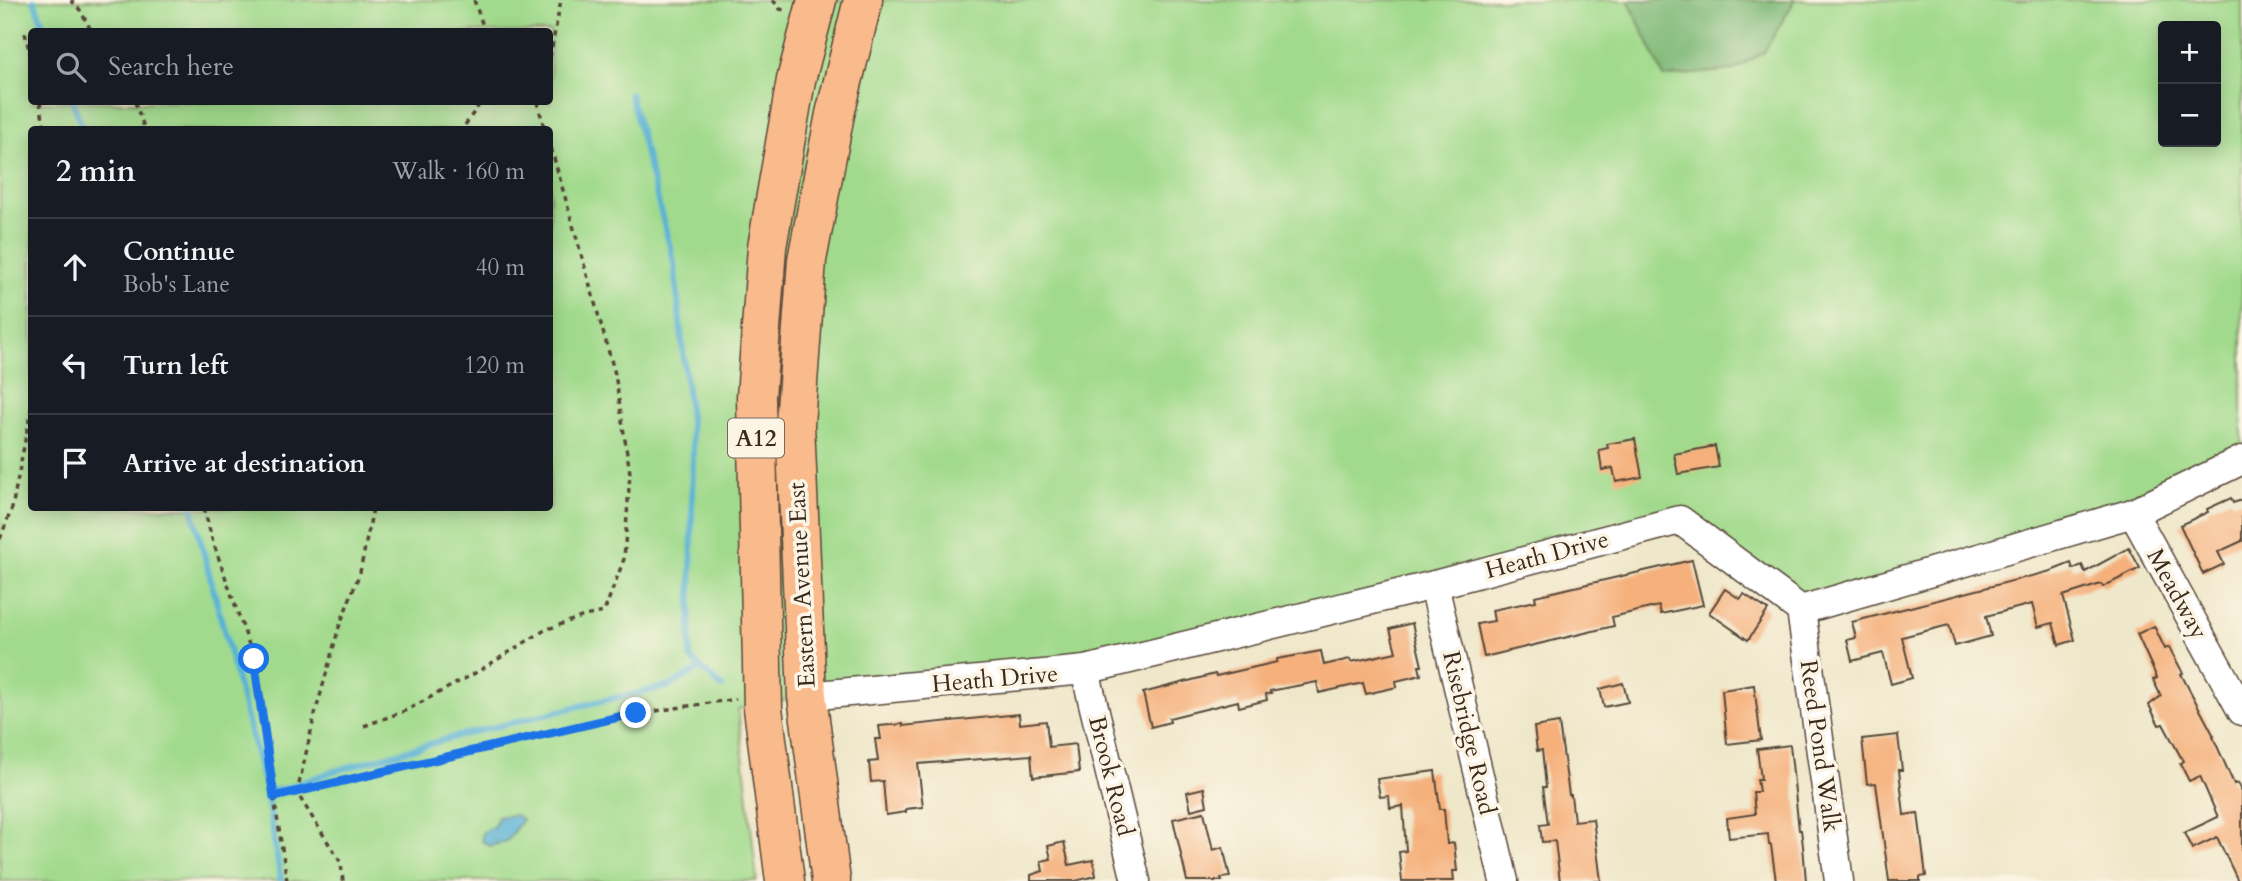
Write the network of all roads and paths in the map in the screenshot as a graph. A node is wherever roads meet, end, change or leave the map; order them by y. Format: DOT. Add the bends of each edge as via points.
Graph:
graph roads {
  1 [pos="71,0"];
  2 [pos="474,0"];
  3 [pos="561,0"];
  4 [pos="817,0"];
  5 [pos="863,0"];
  6 [pos="90,28"];
  7 [pos="484,28"];
  8 [pos="25,33"];
  9 [pos="553,41"];
  10 [pos="28,45"];
  11 [pos="41,105"];
  12 [pos="136,105"];
  13 [pos="479,105"];
  14 [pos="538,105"];
  15 [pos="465,125"];
  16 [pos="44,126"];
  17 [pos="144,126"];
  18 [pos="544,126"];
  19 [pos="553,155"];
  20 [pos="28,426"];
  21 [pos="2242,460"];
  22 [pos="205,511"];
  23 [pos="372,511"];
  24 [pos="2133,513"];
  25 [pos="0,539"];
  26 [pos="1434,585"];
  27 [pos="1801,610"];
  28 [pos="1085,670"];
  29 [pos="762,696"];
  30 [pos="807,696"];
  31 [pos="2242,711"];
  32 [pos="365,726"];
  33 [pos="297,793"];
  34 [pos="274,797"];
  35 [pos="287,881"];
  36 [pos="343,881"];
  37 [pos="785,881"];
  38 [pos="831,881"];
  39 [pos="1136,881"];
  40 [pos="1504,881"];
  41 [pos="1839,881"];
  1 -- 6 [label="path"];
  2 -- 7 [label="path"];
  3 -- 9 [label="path"];
  4 -- 29 [label="highway, Eastern Avenue East / A12" via="796,80 767,247 755,397"];
  5 -- 30 [label="highway, Eastern Avenue East / A12" via="807,261 795,424"];
  8 -- 10 [label="path"];
  11 -- 16 [label="path"];
  12 -- 17 [label="path"];
  13 -- 15 [label="path"];
  14 -- 18 [label="path"];
  19 -- 32 [label="path" via="615,374 630,473 624,559 604,611 545,630 477,672"];
  20 -- 25 [label="path" via="12,508"];
  21 -- 24 [label="street"];
  22 -- 34 [label="path" via="254,659"];
  23 -- 33 [label="path" via="360,572 338,627"];
  24 -- 27 [label="street"];
  24 -- 31 [label="street, Meadway"];
  26 -- 27 [label="street, Heath Drive" via="1680,520"];
  26 -- 28 [label="street, Heath Drive"];
  26 -- 40 [label="street, Risebridge Road"];
  27 -- 41 [label="street, Reed Pond Walk"];
  28 -- 30 [label="street, Heath Drive"];
  28 -- 39 [label="street, Brook Road"];
  29 -- 33 [label="path" via="636,713"];
  29 -- 37 [label="highway, Eastern Avenue East / A12"];
  30 -- 38 [label="highway, Eastern Avenue East / A12"];
  33 -- 34 [label="path"];
  33 -- 36 [label="path" via="341,863"];
  34 -- 35 [label="path"];
}
